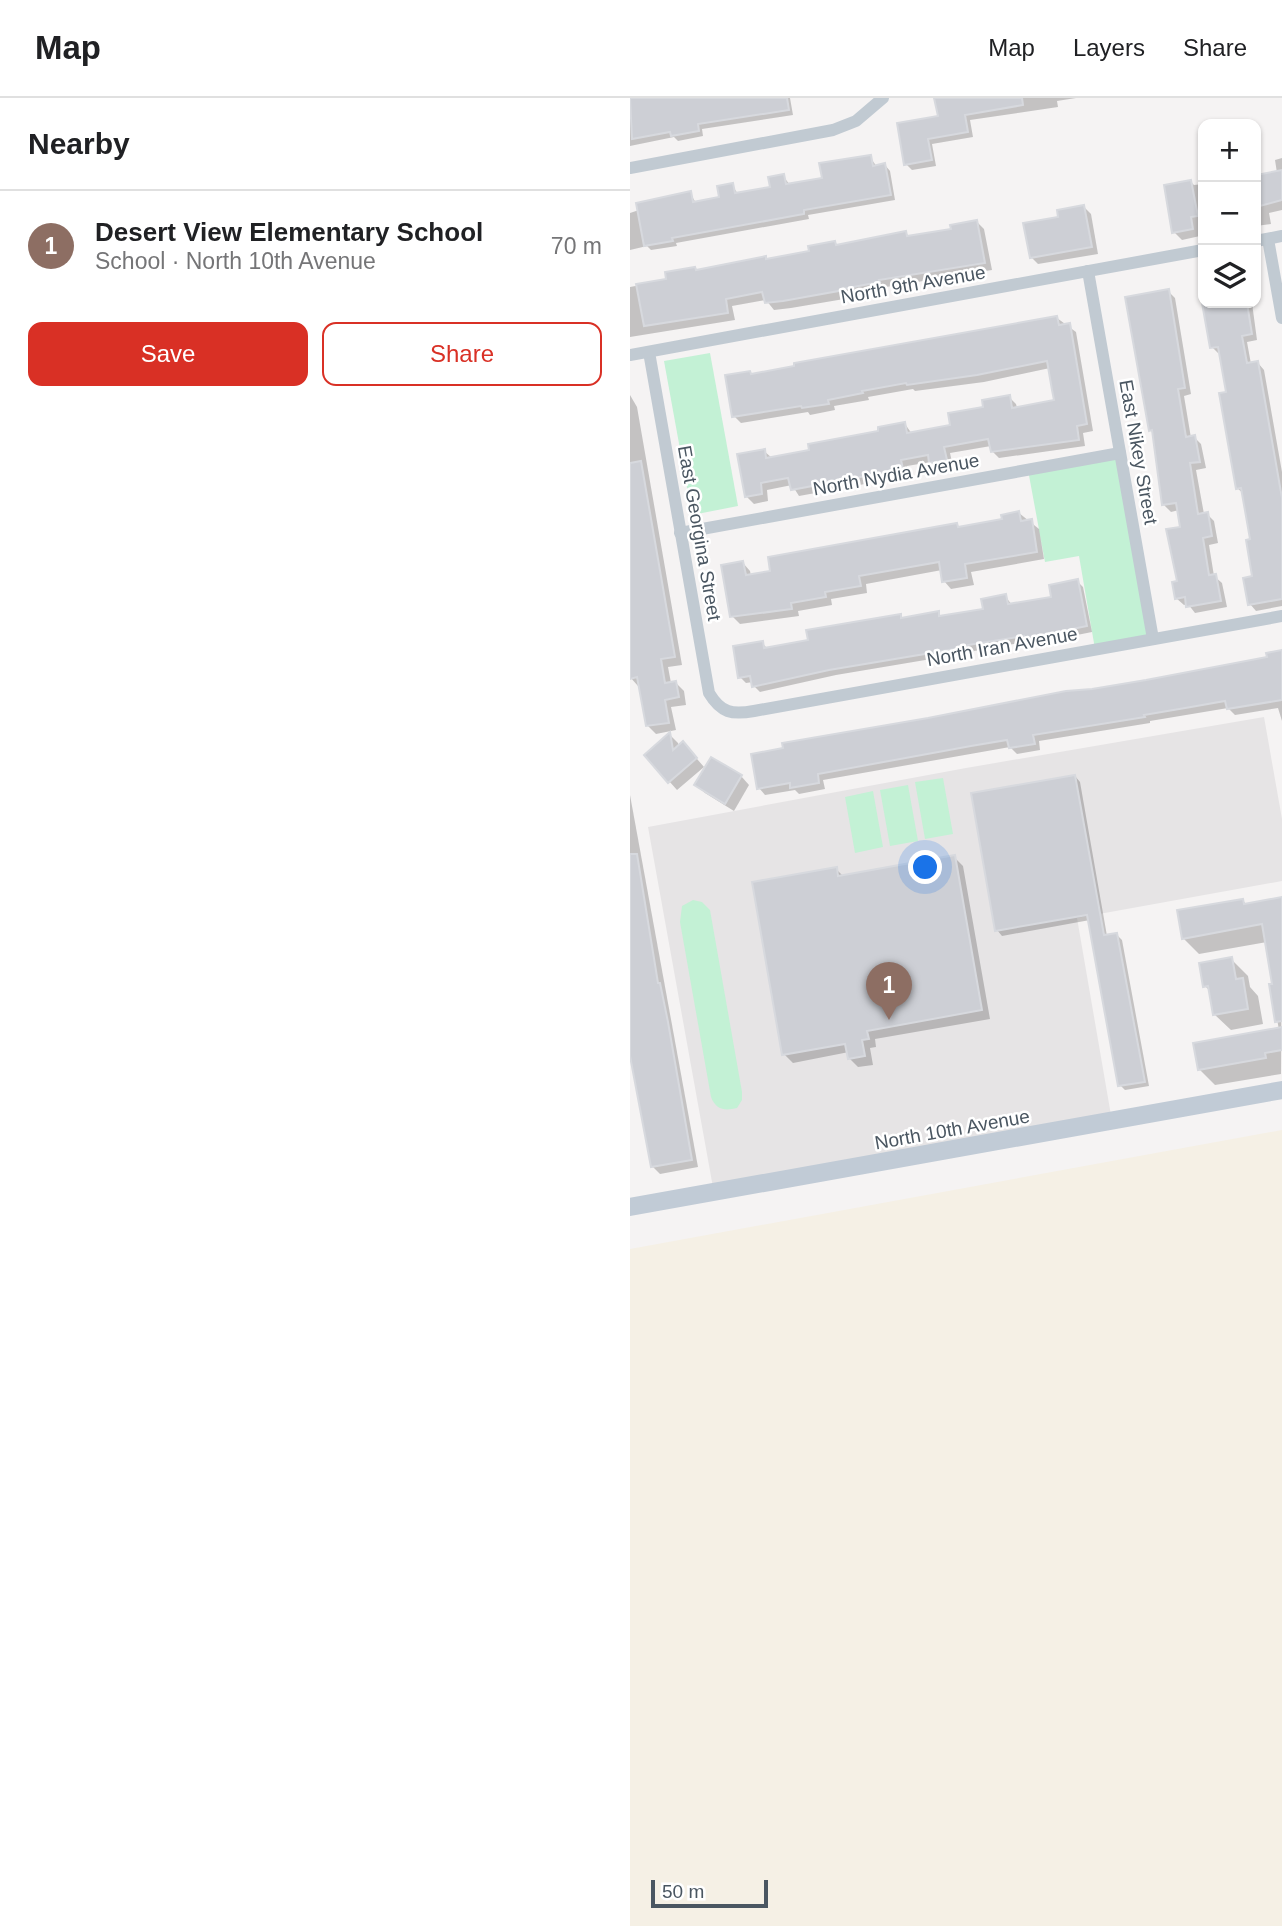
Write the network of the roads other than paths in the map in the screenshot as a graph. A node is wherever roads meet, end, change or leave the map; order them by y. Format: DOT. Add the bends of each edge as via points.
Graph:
graph roads {
  1 [pos="883,98"];
  2 [pos="630,168"];
  3 [pos="1282,236"];
  4 [pos="1262,240"];
  5 [pos="1198,251"];
  6 [pos="1088,271"];
  7 [pos="1282,318"];
  8 [pos="649,352"];
  9 [pos="630,355"];
  10 [pos="1120,453"];
  11 [pos="680,533"];
  12 [pos="1282,616"];
  13 [pos="1153,639"];
  14 [pos="728,713"];
  15 [pos="1282,1090"];
  16 [pos="630,1207"];
  1 -- 2 [label="street" via="856,121 833,130"];
  3 -- 4 [label="street"];
  4 -- 7 [label="street"];
  5 -- 6 [label="street, North 9th Avenue"];
  6 -- 8 [label="street, North 9th Avenue"];
  6 -- 10 [label="street, East Nikey Street"];
  8 -- 9 [label="street, North 9th Avenue"];
  8 -- 11 [label="street, East Georgina Street"];
  10 -- 11 [label="street, North Nydia Avenue"];
  10 -- 13 [label="street, East Nikey Street"];
  11 -- 14 [label="street, East Georgina Street" via="709,693"];
  12 -- 13 [label="street, North Iran Avenue"];
  13 -- 14 [label="street, North Iran Avenue"];
  15 -- 16 [label="main road, North 10th Avenue"];
}
